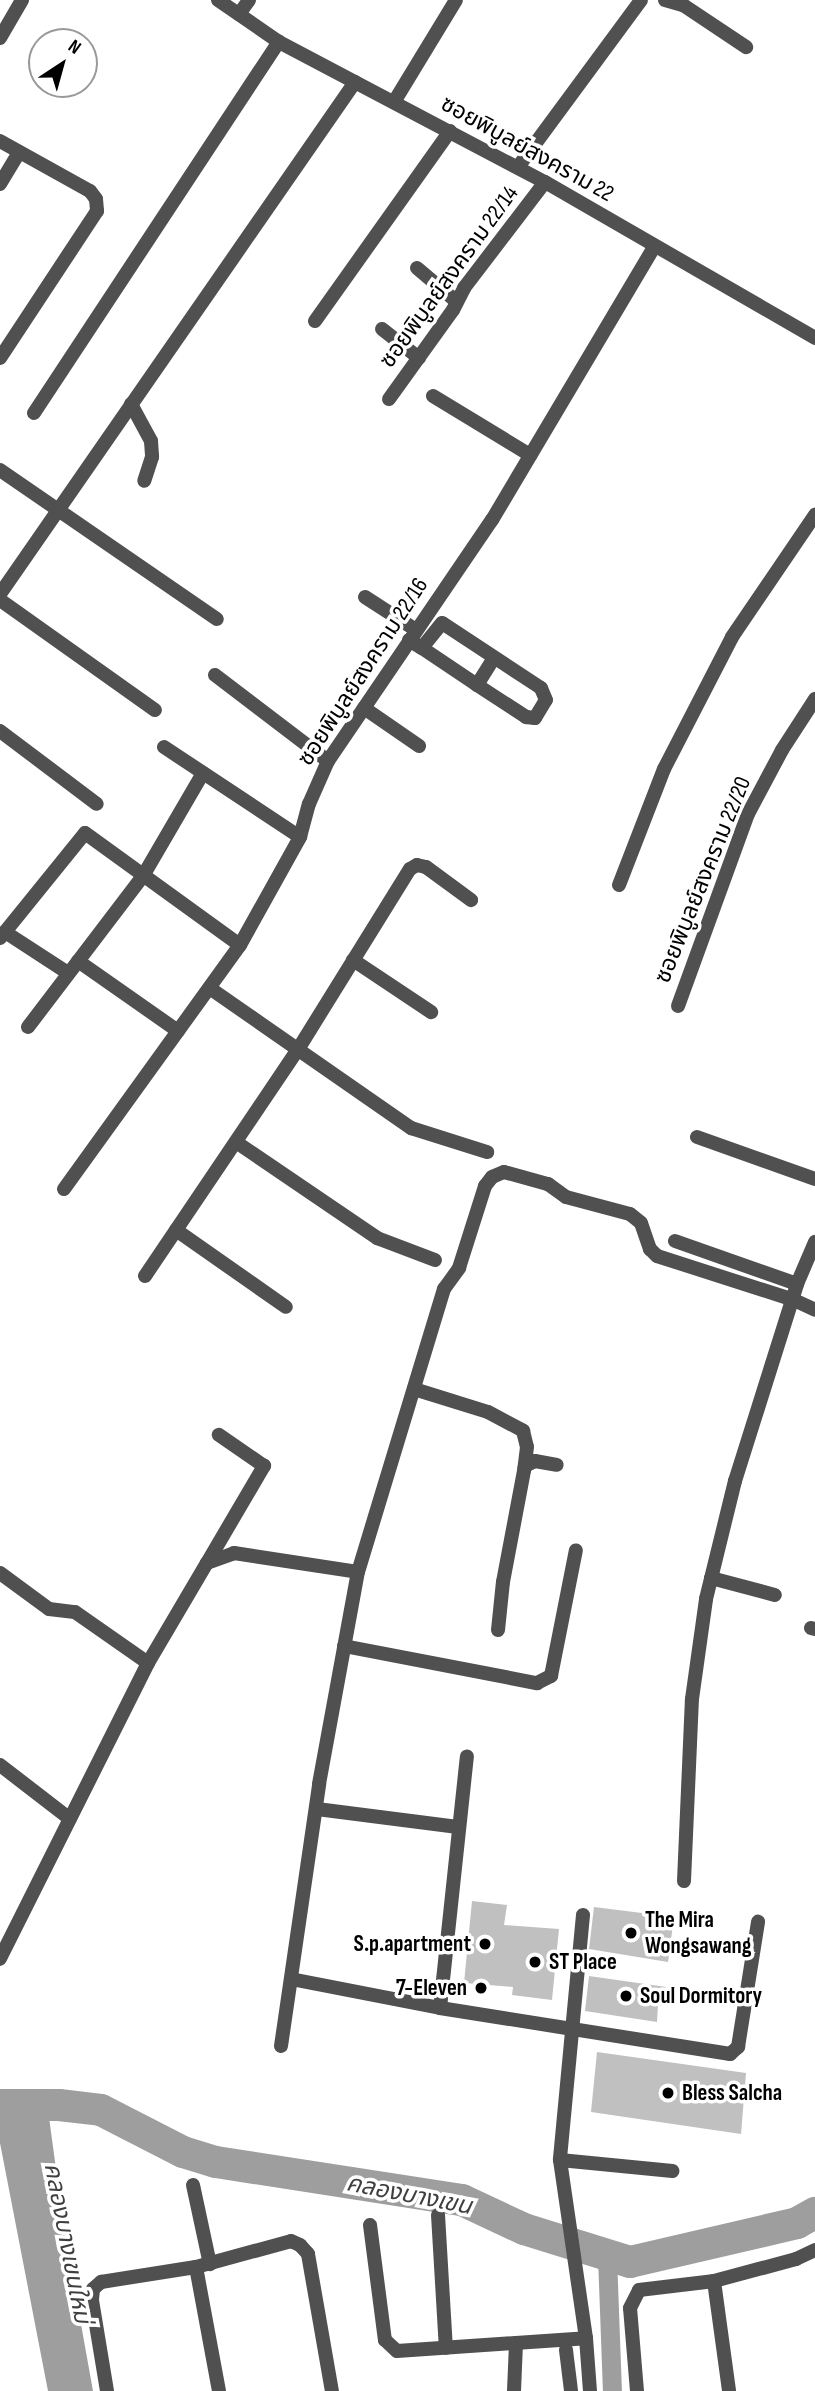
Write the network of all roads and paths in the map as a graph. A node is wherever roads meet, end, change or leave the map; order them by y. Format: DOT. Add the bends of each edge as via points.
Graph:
graph roads {
  1 [pos="22,0"];
  2 [pos="218,0"];
  3 [pos="249,0"];
  4 [pos="456,0"];
  5 [pos="640,0"];
  6 [pos="665,0"];
  7 [pos="239,14"];
  8 [pos="0,38"];
  9 [pos="279,42"];
  10 [pos="746,47"];
  11 [pos="355,82"];
  12 [pos="394,102"];
  13 [pos="450,131"];
  14 [pos="0,141"];
  15 [pos="19,152"];
  16 [pos="518,167"];
  17 [pos="545,182"];
  18 [pos="0,184"];
  19 [pos="654,247"];
  20 [pos="416,268"];
  21 [pos="457,302"];
  22 [pos="315,321"];
  23 [pos="382,329"];
  24 [pos="815,338"];
  25 [pos="0,358"];
  26 [pos="419,358"];
  27 [pos="433,396"];
  28 [pos="389,399"];
  29 [pos="131,404"];
  30 [pos="34,413"];
  31 [pos="530,455"];
  32 [pos="0,470"];
  33 [pos="144,481"];
  34 [pos="58,508"];
  35 [pos="815,515"];
  36 [pos="0,594"];
  37 [pos="365,597"];
  38 [pos="0,600"];
  39 [pos="218,619"];
  40 [pos="412,635"];
  41 [pos="422,649"];
  42 [pos="494,658"];
  43 [pos="215,675"];
  44 [pos="477,685"];
  45 [pos="815,699"];
  46 [pos="364,708"];
  47 [pos="155,710"];
  48 [pos="0,731"];
  49 [pos="419,746"];
  50 [pos="164,747"];
  51 [pos="328,761"];
  52 [pos="203,773"];
  53 [pos="97,804"];
  54 [pos="300,837"];
  55 [pos="143,877"];
  56 [pos="619,886"];
  57 [pos="471,900"];
  58 [pos="2,935"];
  59 [pos="240,945"];
  60 [pos="353,960"];
  61 [pos="73,967"];
  62 [pos="211,989"];
  63 [pos="678,1006"];
  64 [pos="431,1012"];
  65 [pos="28,1027"];
  66 [pos="178,1031"];
  67 [pos="297,1051"];
  68 [pos="697,1137"];
  69 [pos="236,1142"];
  70 [pos="487,1152"];
  71 [pos="815,1179"];
  72 [pos="64,1189"];
  73 [pos="176,1230"];
  74 [pos="675,1241"];
  75 [pos="815,1242"];
  76 [pos="435,1260"];
  77 [pos="145,1276"];
  78 [pos="797,1284"];
  79 [pos="794,1300"];
  80 [pos="286,1307"];
  81 [pos="815,1310"];
  82 [pos="414,1389"];
  83 [pos="219,1435"];
  84 [pos="557,1465"];
  85 [pos="524,1470"];
  86 [pos="576,1550"];
  87 [pos="207,1563"];
  88 [pos="358,1572"];
  89 [pos="0,1573"];
  90 [pos="711,1578"];
  91 [pos="775,1595"];
  92 [pos="498,1630"];
  93 [pos="344,1646"];
  94 [pos="148,1663"];
  95 [pos="467,1756"];
  96 [pos="0,1765"];
  97 [pos="317,1809"];
  98 [pos="70,1819"];
  99 [pos="458,1827"];
  100 [pos="684,1881"];
  101 [pos="583,1915"];
  102 [pos="758,1922"];
  103 [pos="0,1959"];
  104 [pos="291,1979"];
  105 [pos="440,2008"];
  106 [pos="572,2029"];
  107 [pos="281,2046"];
  108 [pos="560,2160"];
  109 [pos="672,2171"];
  110 [pos="193,2185"];
  111 [pos="438,2215"];
  112 [pos="370,2225"];
  113 [pos="815,2250"];
  114 [pos="203,2266"];
  115 [pos="713,2281"];
  116 [pos="586,2338"];
  117 [pos="516,2343"];
  118 [pos="446,2348"];
  119 [pos="566,2350"];
  120 [pos="107,2391"];
  121 [pos="219,2391"];
  122 [pos="332,2391"];
  123 [pos="514,2391"];
  124 [pos="571,2391"];
  125 [pos="590,2391"];
  126 [pos="637,2391"];
  127 [pos="729,2391"];
  1 -- 8 [label="street"];
  2 -- 7 [label="street, ซอยพิบูลย์สงคราม 22"];
  3 -- 7 [label="street"];
  4 -- 12 [label="street"];
  5 -- 16 [label="street"];
  6 -- 10 [label="street" via="683,5"];
  7 -- 9 [label="street, ซอยพิบูลย์สงคราม 22"];
  9 -- 11 [label="street, ซอยพิบูลย์สงคราม 22"];
  9 -- 30 [label="street"];
  11 -- 12 [label="street, ซอยพิบูลย์สงคราม 22"];
  11 -- 29 [label="street"];
  12 -- 13 [label="street, ซอยพิบูลย์สงคราม 22"];
  13 -- 16 [label="street, ซอยพิบูลย์สงคราม 22"];
  13 -- 22 [label="street"];
  14 -- 15 [label="street"];
  15 -- 18 [label="street"];
  15 -- 25 [label="street" via="90,191 97,211"];
  16 -- 17 [label="street, ซอยพิบูลย์สงคราม 22"];
  17 -- 19 [label="street, ซอยพิบูลย์สงคราม 22"];
  17 -- 21 [label="street, ซอยพิบูลย์สงคราม 22/14"];
  19 -- 24 [label="street, ซอยพิบูลย์สงคราม 22"];
  19 -- 31 [label="street, ซอยพิบูลย์สงคราม 22/16"];
  20 -- 21 [label="street"];
  21 -- 26 [label="street, ซอยพิบูลย์สงคราม 22/14"];
  23 -- 26 [label="street"];
  26 -- 28 [label="street, ซอยพิบูลย์สงคราม 22/14"];
  27 -- 31 [label="street"];
  29 -- 33 [label="street" via="151,441 152,457"];
  29 -- 34 [label="street"];
  31 -- 40 [label="street, ซอยพิบูลย์สงคราม 22/16" via="492,520"];
  32 -- 34 [label="street"];
  34 -- 36 [label="street"];
  34 -- 39 [label="street"];
  35 -- 56 [label="street" via="732,637 664,769"];
  37 -- 40 [label="street"];
  38 -- 47 [label="street"];
  40 -- 41 [label="street"];
  40 -- 46 [label="street, ซอยพิบูลย์สงคราม 22/16"];
  41 -- 42 [label="street" via="442,623"];
  41 -- 44 [label="street"];
  42 -- 44 [label="street"];
  42 -- 44 [label="street" via="541,688 546,700 541,709 535,718 526,717"];
  43 -- 51 [label="street"];
  45 -- 63 [label="street, ซอยพิบูลย์สงคราม 22/20" via="748,814"];
  46 -- 49 [label="street"];
  46 -- 51 [label="street, ซอยพิบูลย์สงคราม 22/16"];
  48 -- 53 [label="street"];
  50 -- 52 [label="street"];
  51 -- 54 [label="street, ซอยพิบูลย์สงคราม 22/16"];
  52 -- 54 [label="street"];
  52 -- 55 [label="street"];
  54 -- 59 [label="street, ซอยพิบูลย์สงคราม 22/16"];
  55 -- 58 [label="street" via="85,833"];
  55 -- 59 [label="street"];
  55 -- 61 [label="street"];
  57 -- 60 [label="street" via="417,865 410,869"];
  58 -- 61 [label="street"];
  59 -- 62 [label="street, ซอยพิบูลย์สงคราม 22/16"];
  60 -- 64 [label="street"];
  60 -- 67 [label="street"];
  61 -- 65 [label="street"];
  61 -- 66 [label="street"];
  62 -- 66 [label="street, ซอยพิบูลย์สงคราม 22/16"];
  62 -- 67 [label="street"];
  66 -- 72 [label="street, ซอยพิบูลย์สงคราม 22/16"];
  67 -- 69 [label="street"];
  67 -- 70 [label="street" via="411,1128"];
  68 -- 71 [label="street"];
  69 -- 73 [label="street"];
  69 -- 76 [label="street" via="377,1238"];
  73 -- 77 [label="street"];
  73 -- 80 [label="street"];
  74 -- 78 [label="street"];
  75 -- 78 [label="street"];
  78 -- 79 [label="street"];
  79 -- 81 [label="street"];
  79 -- 82 [label="street" via="657,1256 641,1223 630,1213 566,1196 548,1184 504,1172 485,1186 459,1268 444,1289"];
  79 -- 90 [label="street" via="735,1481"];
  82 -- 85 [label="street" via="488,1412 523,1431 527,1447"];
  82 -- 88 [label="street"];
  83 -- 87 [label="street" via="264,1466"];
  84 -- 85 [label="street" via="535,1461"];
  85 -- 92 [label="street"];
  86 -- 93 [label="street" via="551,1676 537,1683"];
  87 -- 88 [label="street" via="234,1553"];
  87 -- 94 [label="street"];
  88 -- 93 [label="street"];
  89 -- 94 [label="street" via="48,1609 75,1612"];
  90 -- 91 [label="street"];
  90 -- 100 [label="street" via="692,1699"];
  93 -- 97 [label="street"];
  94 -- 98 [label="street"];
  95 -- 99 [label="street"];
  96 -- 98 [label="street"];
  97 -- 99 [label="street"];
  97 -- 104 [label="street"];
  98 -- 103 [label="street"];
  99 -- 105 [label="street"];
  101 -- 106 [label="street"];
  102 -- 106 [label="street" via="735,2052"];
  104 -- 105 [label="street"];
  104 -- 107 [label="street"];
  105 -- 106 [label="street"];
  106 -- 108 [label="street"];
  108 -- 109 [label="street"];
  108 -- 116 [label="street"];
  110 -- 114 [label="street"];
  111 -- 118 [label="street"];
  112 -- 118 [label="street" via="385,2340 397,2351"];
  113 -- 115 [label="street"];
  114 -- 120 [label="street" via="101,2282 93,2289"];
  114 -- 121 [label="street"];
  114 -- 122 [label="street" via="291,2241 300,2245 308,2254"];
  115 -- 126 [label="street" via="639,2290 630,2308"];
  115 -- 127 [label="street"];
  116 -- 117 [label="street"];
  116 -- 125 [label="street"];
  117 -- 118 [label="street"];
  117 -- 123 [label="street"];
  119 -- 124 [label="street"];
}
